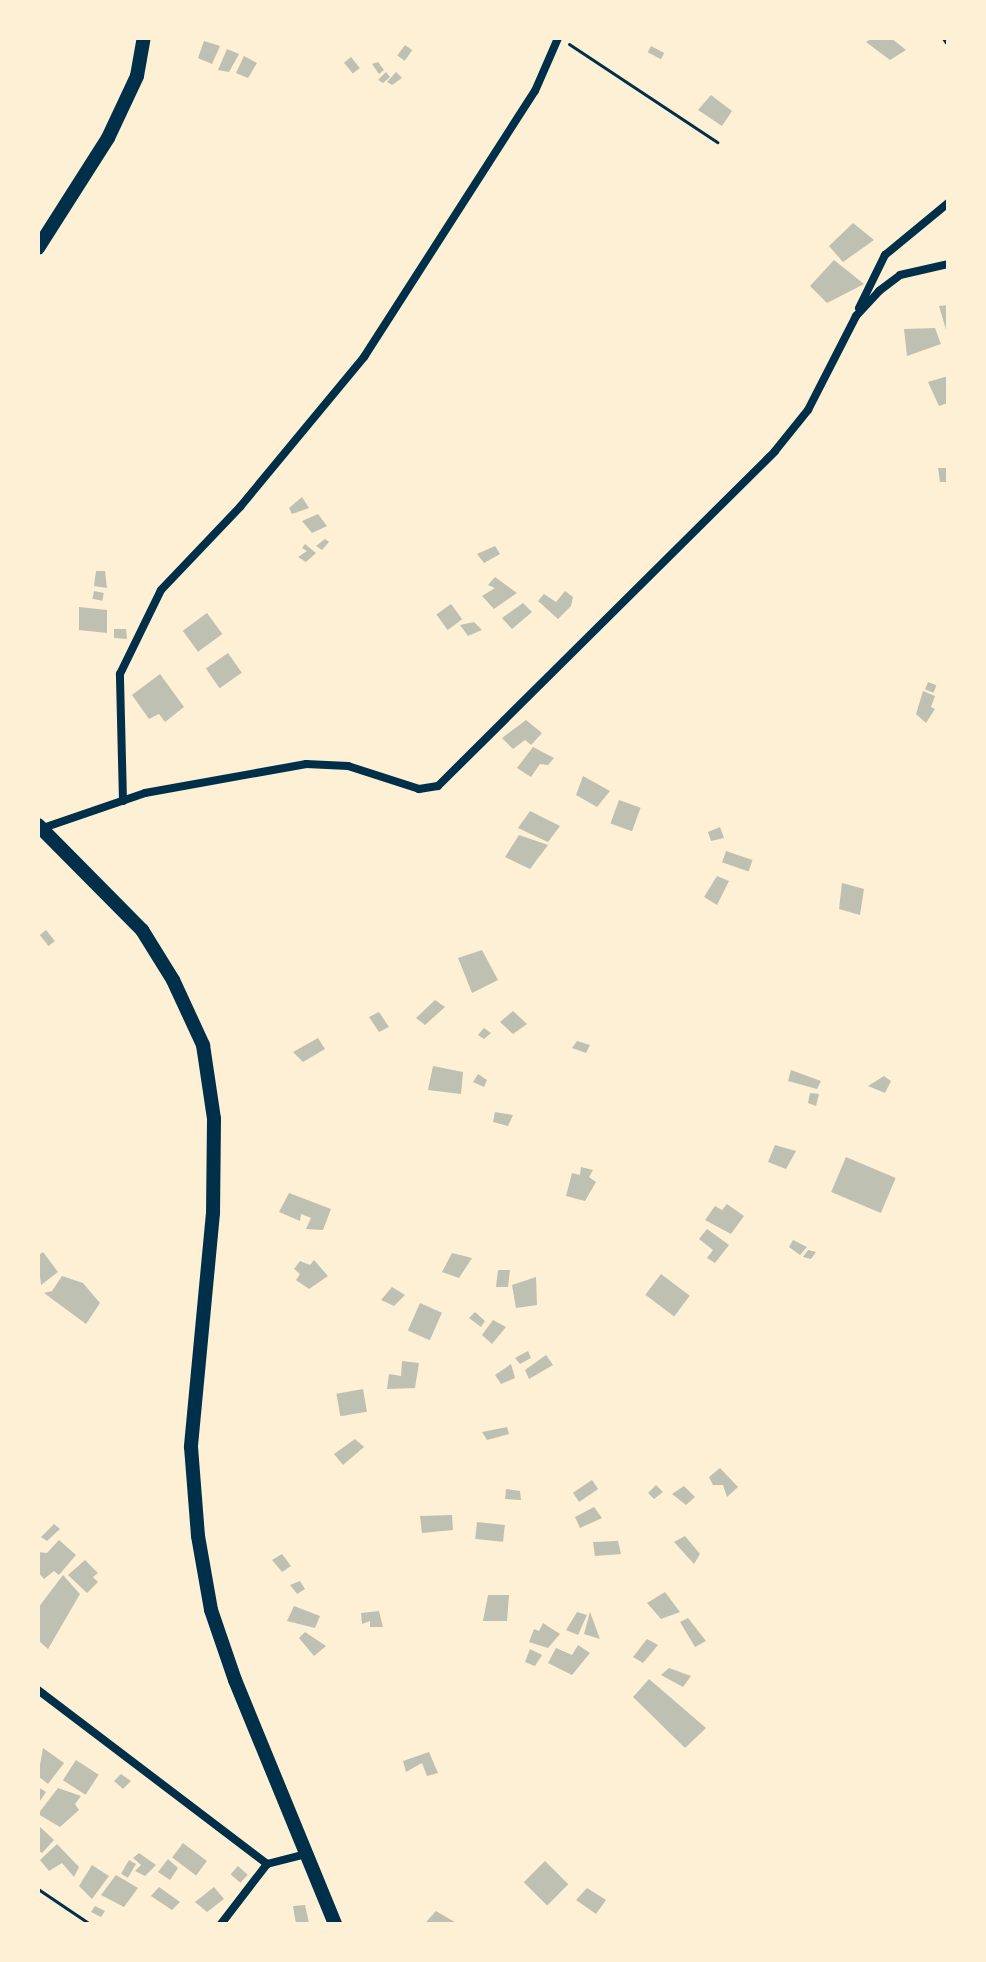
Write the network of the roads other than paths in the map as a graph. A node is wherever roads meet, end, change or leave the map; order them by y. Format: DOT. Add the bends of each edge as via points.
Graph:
graph roads {
  1 [pos="144,38"];
  2 [pos="558,38"];
  3 [pos="948,203"];
  4 [pos="38,248"];
  5 [pos="948,264"];
  6 [pos="856,316"];
  7 [pos="123,801"];
  8 [pos="40,826"];
  9 [pos="38,1690"];
  10 [pos="306,1854"];
  11 [pos="267,1864"];
  12 [pos="221,1924"];
  13 [pos="335,1924"];
  1 -- 4 [label="highway" via="137,76 108,138"];
  2 -- 7 [label="street" via="535,91 364,357 240,507 161,590 120,674"];
  3 -- 6 [label="street" via="885,255"];
  5 -- 6 [label="street" via="900,275"];
  6 -- 7 [label="street" via="808,410 775,451 438,786 419,789 348,766 306,764"];
  7 -- 8 [label="street"];
  8 -- 10 [label="highway" via="142,930 203,1045 214,1119 213,1198 191,1447 198,1536 211,1610 225,1652"];
  9 -- 11 [label="street"];
  10 -- 11 [label="street"];
  10 -- 13 [label="highway"];
  11 -- 12 [label="street"];
}
